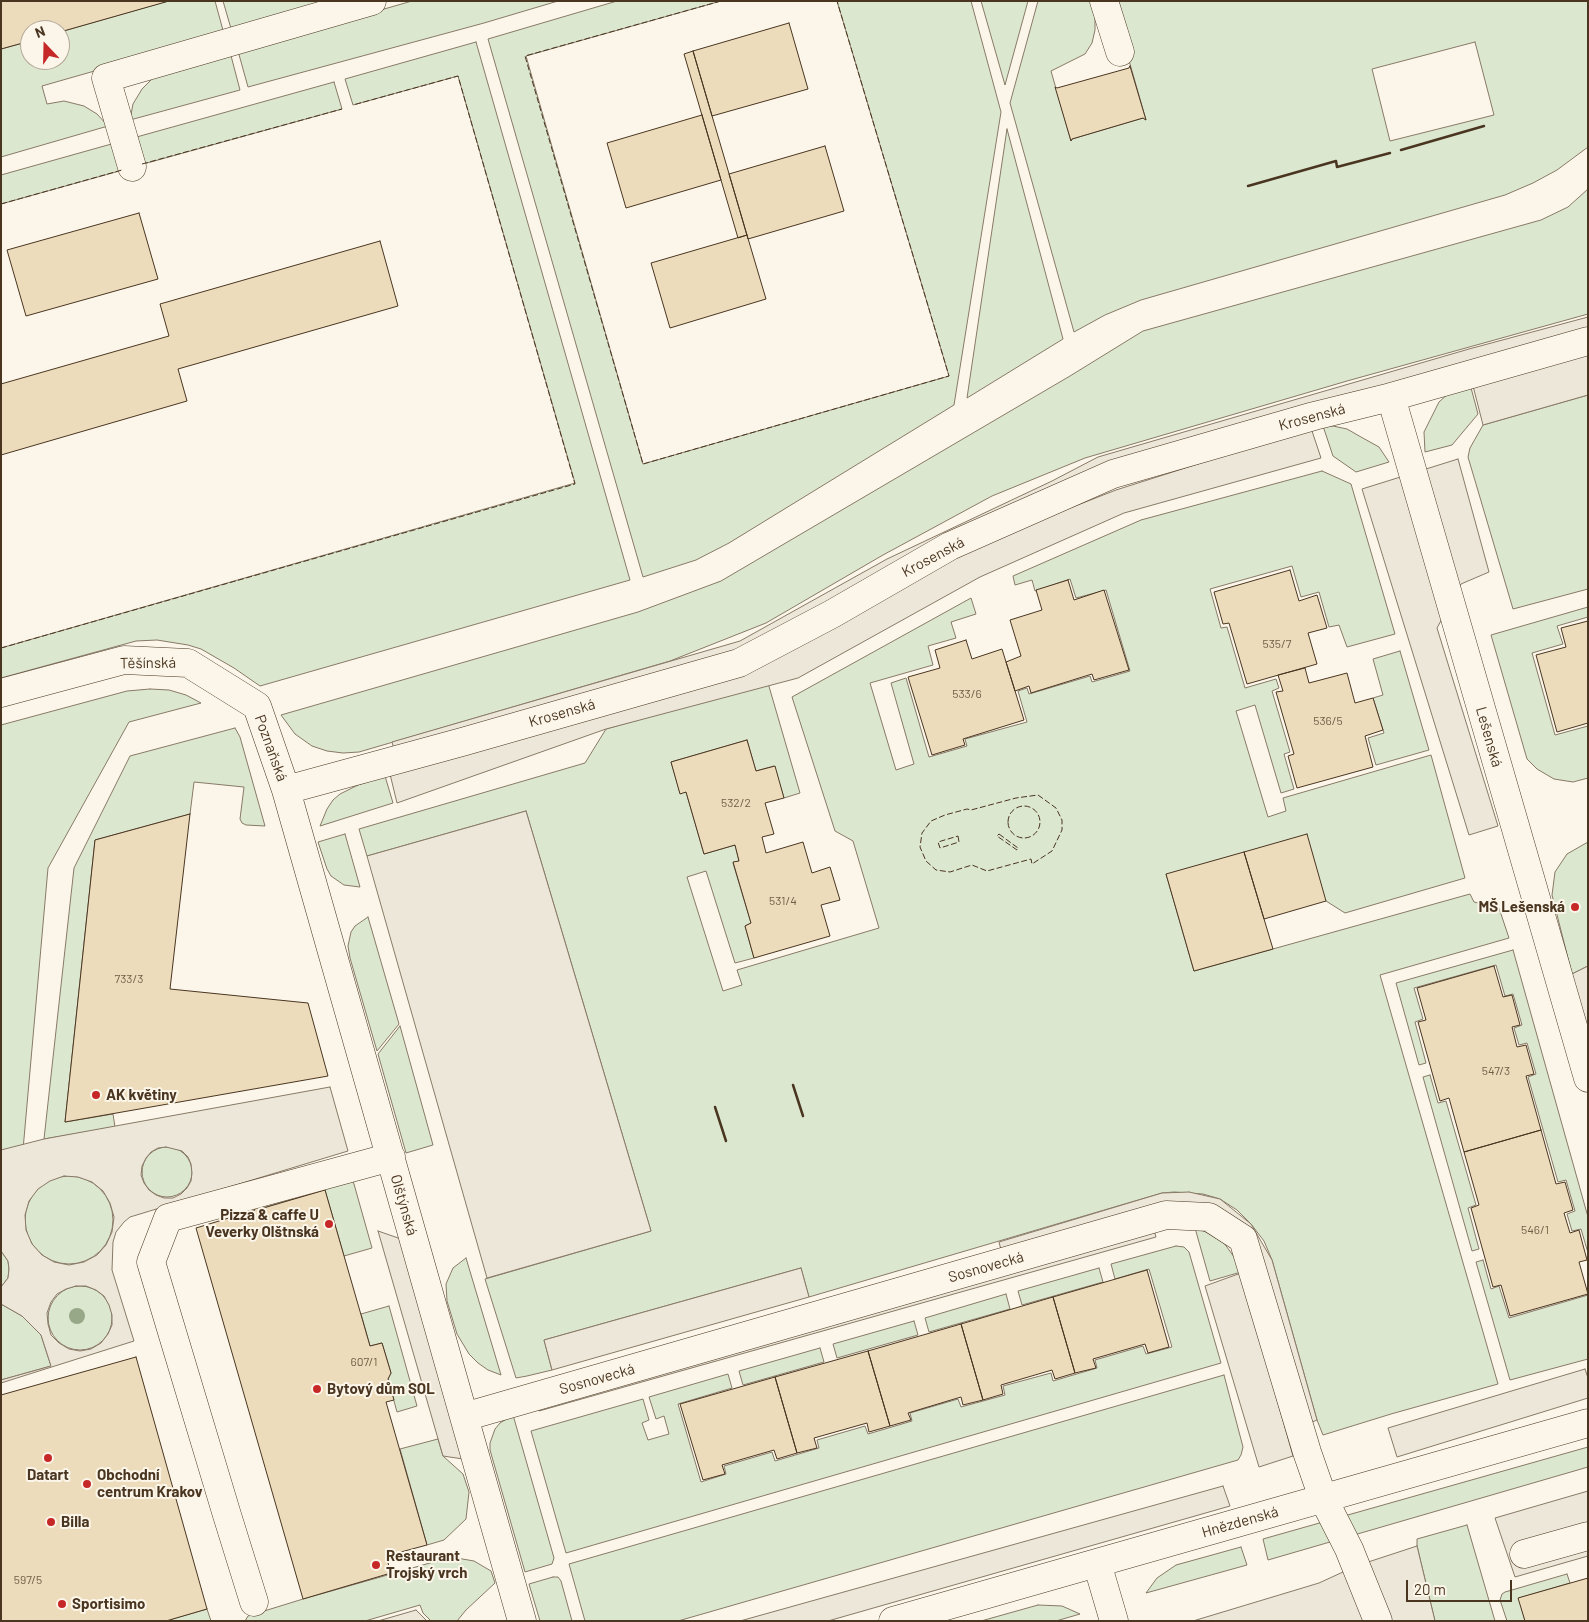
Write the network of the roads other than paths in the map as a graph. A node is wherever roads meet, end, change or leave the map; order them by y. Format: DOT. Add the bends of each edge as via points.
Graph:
graph roads {
  1 [pos="372,1"];
  2 [pos="1104,1"];
  3 [pos="1120,52"];
  4 [pos="132,167"];
  5 [pos="1588,341"];
  6 [pos="1391,397"];
  7 [pos="1,693"];
  8 [pos="256,706"];
  9 [pos="286,790"];
  10 [pos="1588,1078"];
  11 [pos="391,1157"];
  12 [pos="464,1417"];
  13 [pos="1588,1423"];
  14 [pos="1323,1498"];
  15 [pos="1588,1536"];
  16 [pos="1524,1554"];
  17 [pos="1097,1563"];
  18 [pos="254,1602"];
  19 [pos="522,1621"];
  20 [pos="893,1621"];
  21 [pos="1114,1621"];
  22 [pos="1378,1621"];
  1 -- 4 [label="street" via="106,78"];
  2 -- 3 [label="street"];
  5 -- 6 [label="street, Krosenská"];
  6 -- 9 [label="street, Krosenská" via="1113,474 950,546 739,663"];
  6 -- 10 [label="street, Lešenská"];
  7 -- 8 [label="street, Těšínská" via="124,660 188,662"];
  8 -- 9 [label="street, Poznaňská"];
  9 -- 11 [label="street, Olštýnská"];
  11 -- 12 [label="street, Olštýnská"];
  11 -- 18 [label="street" via="168,1218 151,1262"];
  12 -- 14 [label="street, Sosnovecká" via="1166,1215 1209,1217 1243,1239"];
  12 -- 19 [label="street, Olštýnská"];
  13 -- 14 [label="street, Hnězdenská"];
  14 -- 17 [label="street, Hnězdenská"];
  14 -- 22 [label="street, Sosnovecká" via="1349,1549"];
  15 -- 16 [label="street"];
  17 -- 20 [label="street, Hnězdenská"];
  17 -- 21 [label="street"];
}
